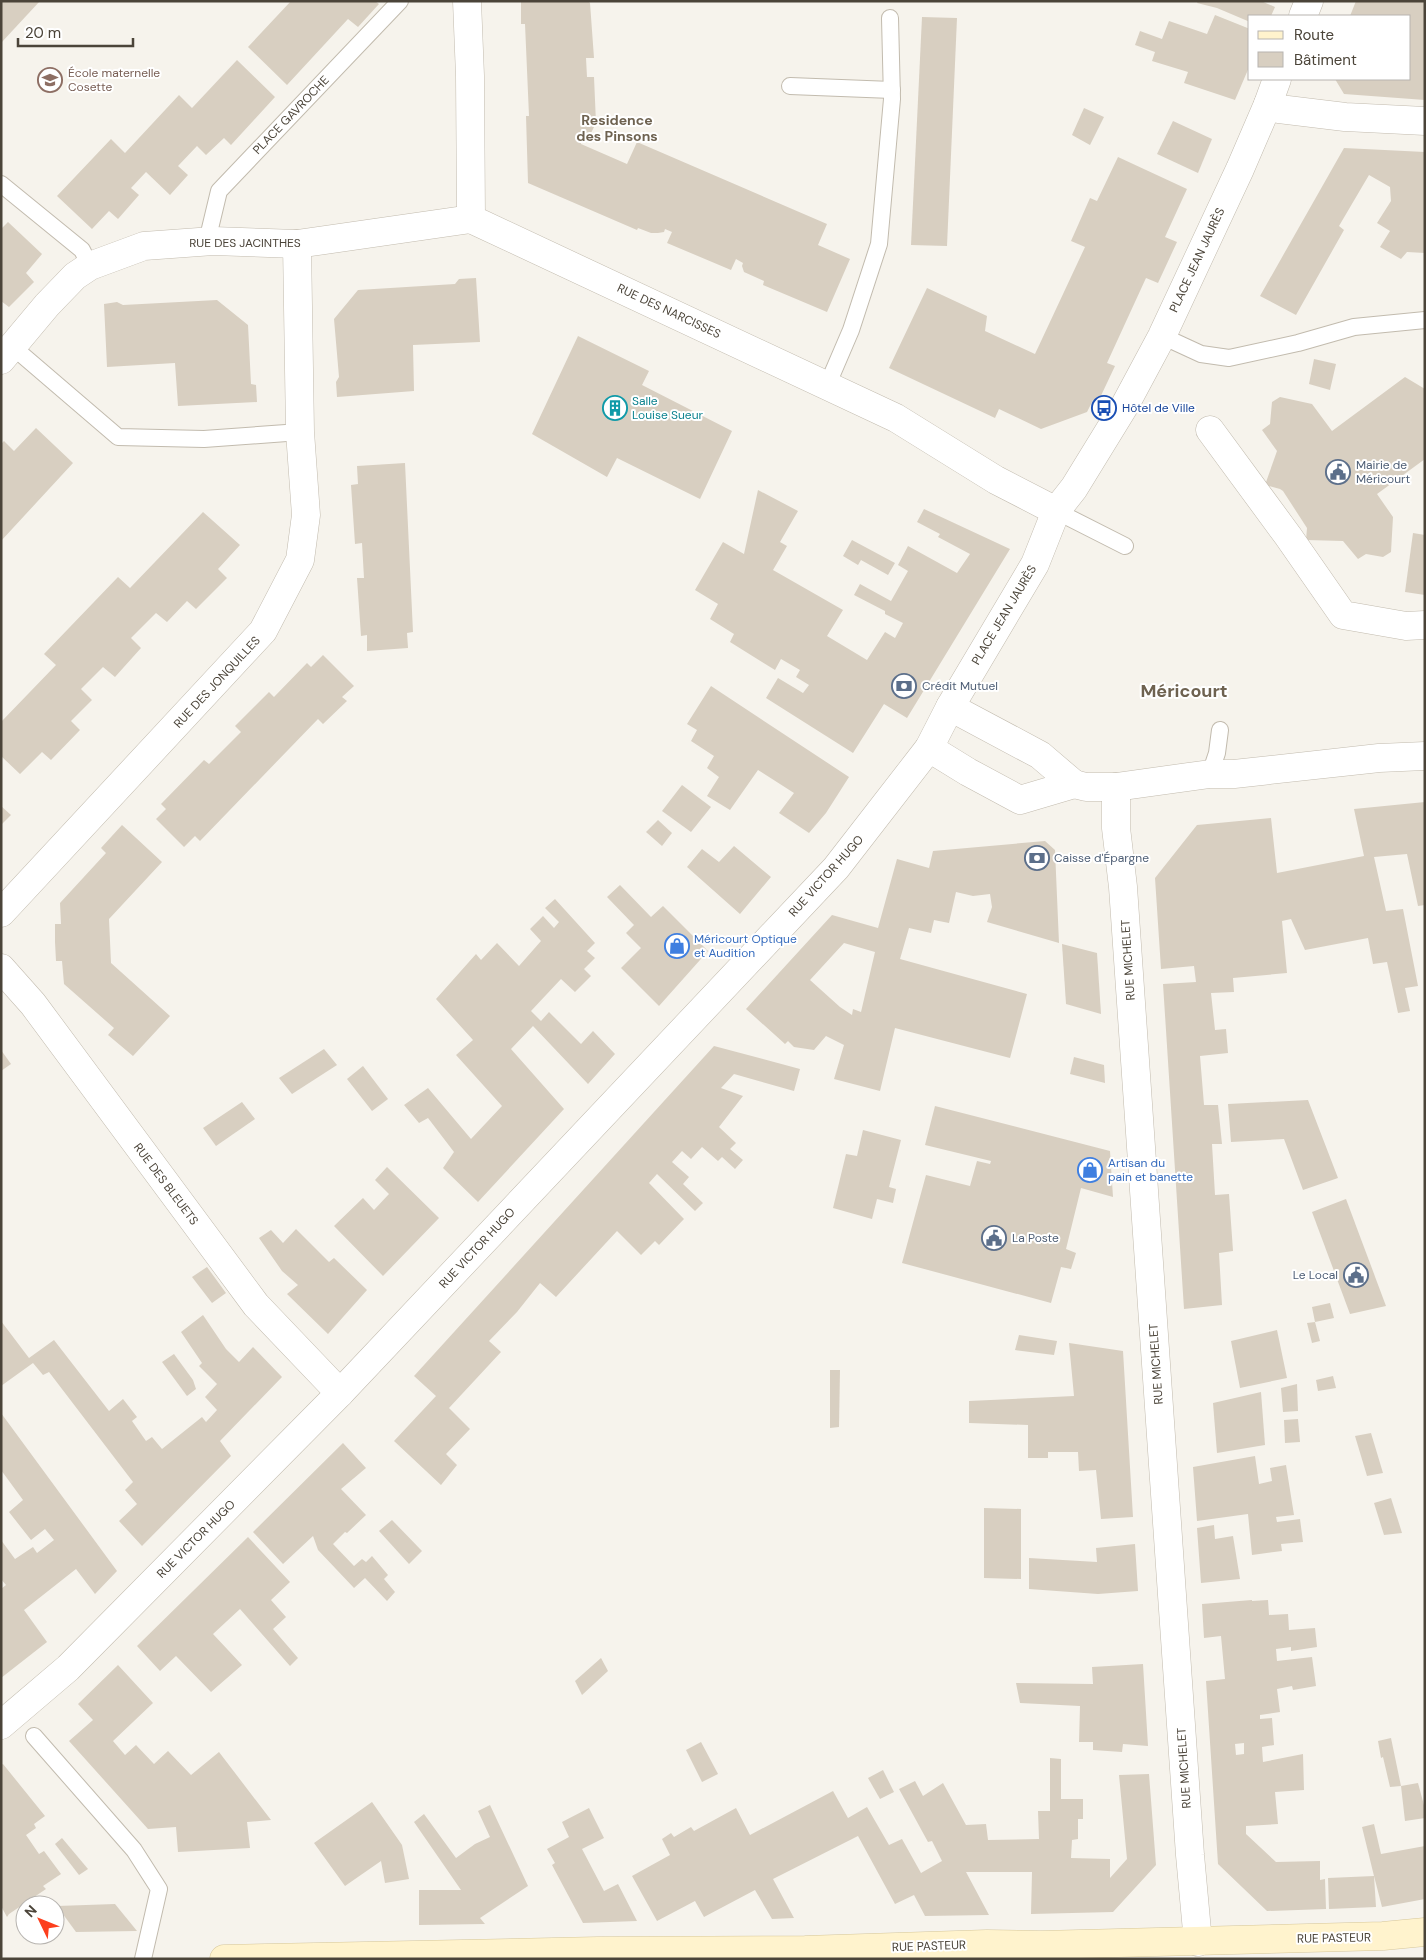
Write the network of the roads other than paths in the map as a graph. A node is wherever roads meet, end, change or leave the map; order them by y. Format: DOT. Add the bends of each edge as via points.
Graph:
graph roads {
  1 [pos="400,1"];
  2 [pos="467,1"];
  3 [pos="1310,1"];
  4 [pos="1303,15"];
  5 [pos="890,18"];
  6 [pos="790,86"];
  7 [pos="892,90"];
  8 [pos="1272,91"];
  9 [pos="1425,121"];
  10 [pos="1,184"];
  11 [pos="471,219"];
  12 [pos="207,241"];
  13 [pos="297,244"];
  14 [pos="90,266"];
  15 [pos="1425,320"];
  16 [pos="1162,336"];
  17 [pos="7,353"];
  18 [pos="827,386"];
  19 [pos="1210,430"];
  20 [pos="300,432"];
  21 [pos="1056,511"];
  22 [pos="1125,546"];
  23 [pos="1425,625"];
  24 [pos="950,707"];
  25 [pos="1220,730"];
  26 [pos="929,748"];
  27 [pos="1425,756"];
  28 [pos="1210,774"];
  29 [pos="1074,784"];
  30 [pos="1116,787"];
  31 [pos="1,913"];
  32 [pos="1,968"];
  33 [pos="340,1393"];
  34 [pos="1,1726"];
  35 [pos="34,1736"];
  36 [pos="1425,1932"];
  37 [pos="1198,1942"];
  38 [pos="1041,1952"];
  39 [pos="598,1955"];
  40 [pos="143,1959"];
  41 [pos="224,1959"];
  1 -- 12 [label="lane, PLACE GAVROCHE" via="218,191"];
  2 -- 11 [label="street"];
  3 -- 4 [label="street"];
  5 -- 7 [label="lane"];
  6 -- 7 [label="lane"];
  7 -- 18 [label="lane" via="879,244 851,330"];
  8 -- 9 [label="street" via="1279,109 1345,117"];
  8 -- 16 [label="street, PLACE JEAN JAURÈS" via="1240,169"];
  10 -- 14 [label="lane" via="82,250"];
  11 -- 13 [label="street, RUE DES JACINTHES"];
  11 -- 18 [label="street, RUE DES NARCISSES"];
  12 -- 13 [label="street, RUE DES JACINTHES"];
  12 -- 14 [label="street, RUE DES JACINTHES" via="144,246"];
  13 -- 20 [label="street, RUE DES JONQUILLES"];
  14 -- 17 [label="street, RUE DES JACINTHES" via="74,276"];
  15 -- 16 [label="lane" via="1354,327 1229,358 1201,354"];
  16 -- 21 [label="street, PLACE JEAN JAURÈS" via="1121,412"];
  17 -- 20 [label="lane" via="118,437 204,438"];
  18 -- 21 [label="street, RUE DES NARCISSES" via="896,418 996,480"];
  19 -- 23 [label="street" via="1343,615 1406,626"];
  20 -- 31 [label="street, RUE DES JONQUILLES" via="306,515 300,560 264,631"];
  21 -- 22 [label="lane"];
  21 -- 24 [label="street, PLACE JEAN JAURÈS" via="1035,564"];
  24 -- 26 [label="street, PLACE JEAN JAURÈS"];
  24 -- 29 [label="street" via="1040,755"];
  25 -- 28 [label="lane"];
  26 -- 29 [label="street" via="1020,800"];
  26 -- 33 [label="street, RUE VICTOR HUGO" via="836,868"];
  27 -- 28 [label="street"];
  28 -- 30 [label="street"];
  29 -- 30 [label="street"];
  30 -- 37 [label="street, RUE MICHELET" via="1116,828 1123,887"];
  32 -- 33 [label="street, RUE DES BLEUETS" via="33,1004 256,1305"];
  33 -- 34 [label="street, RUE VICTOR HUGO" via="68,1668"];
  35 -- 40 [label="lane" via="134,1850 158,1889"];
  36 -- 37 [label="street, RUE PASTEUR"];
  37 -- 38 [label="street, RUE PASTEUR"];
  38 -- 39 [label="street, RUE PASTEUR" via="987,1944"];
  39 -- 41 [label="street, RUE PASTEUR"];
}
